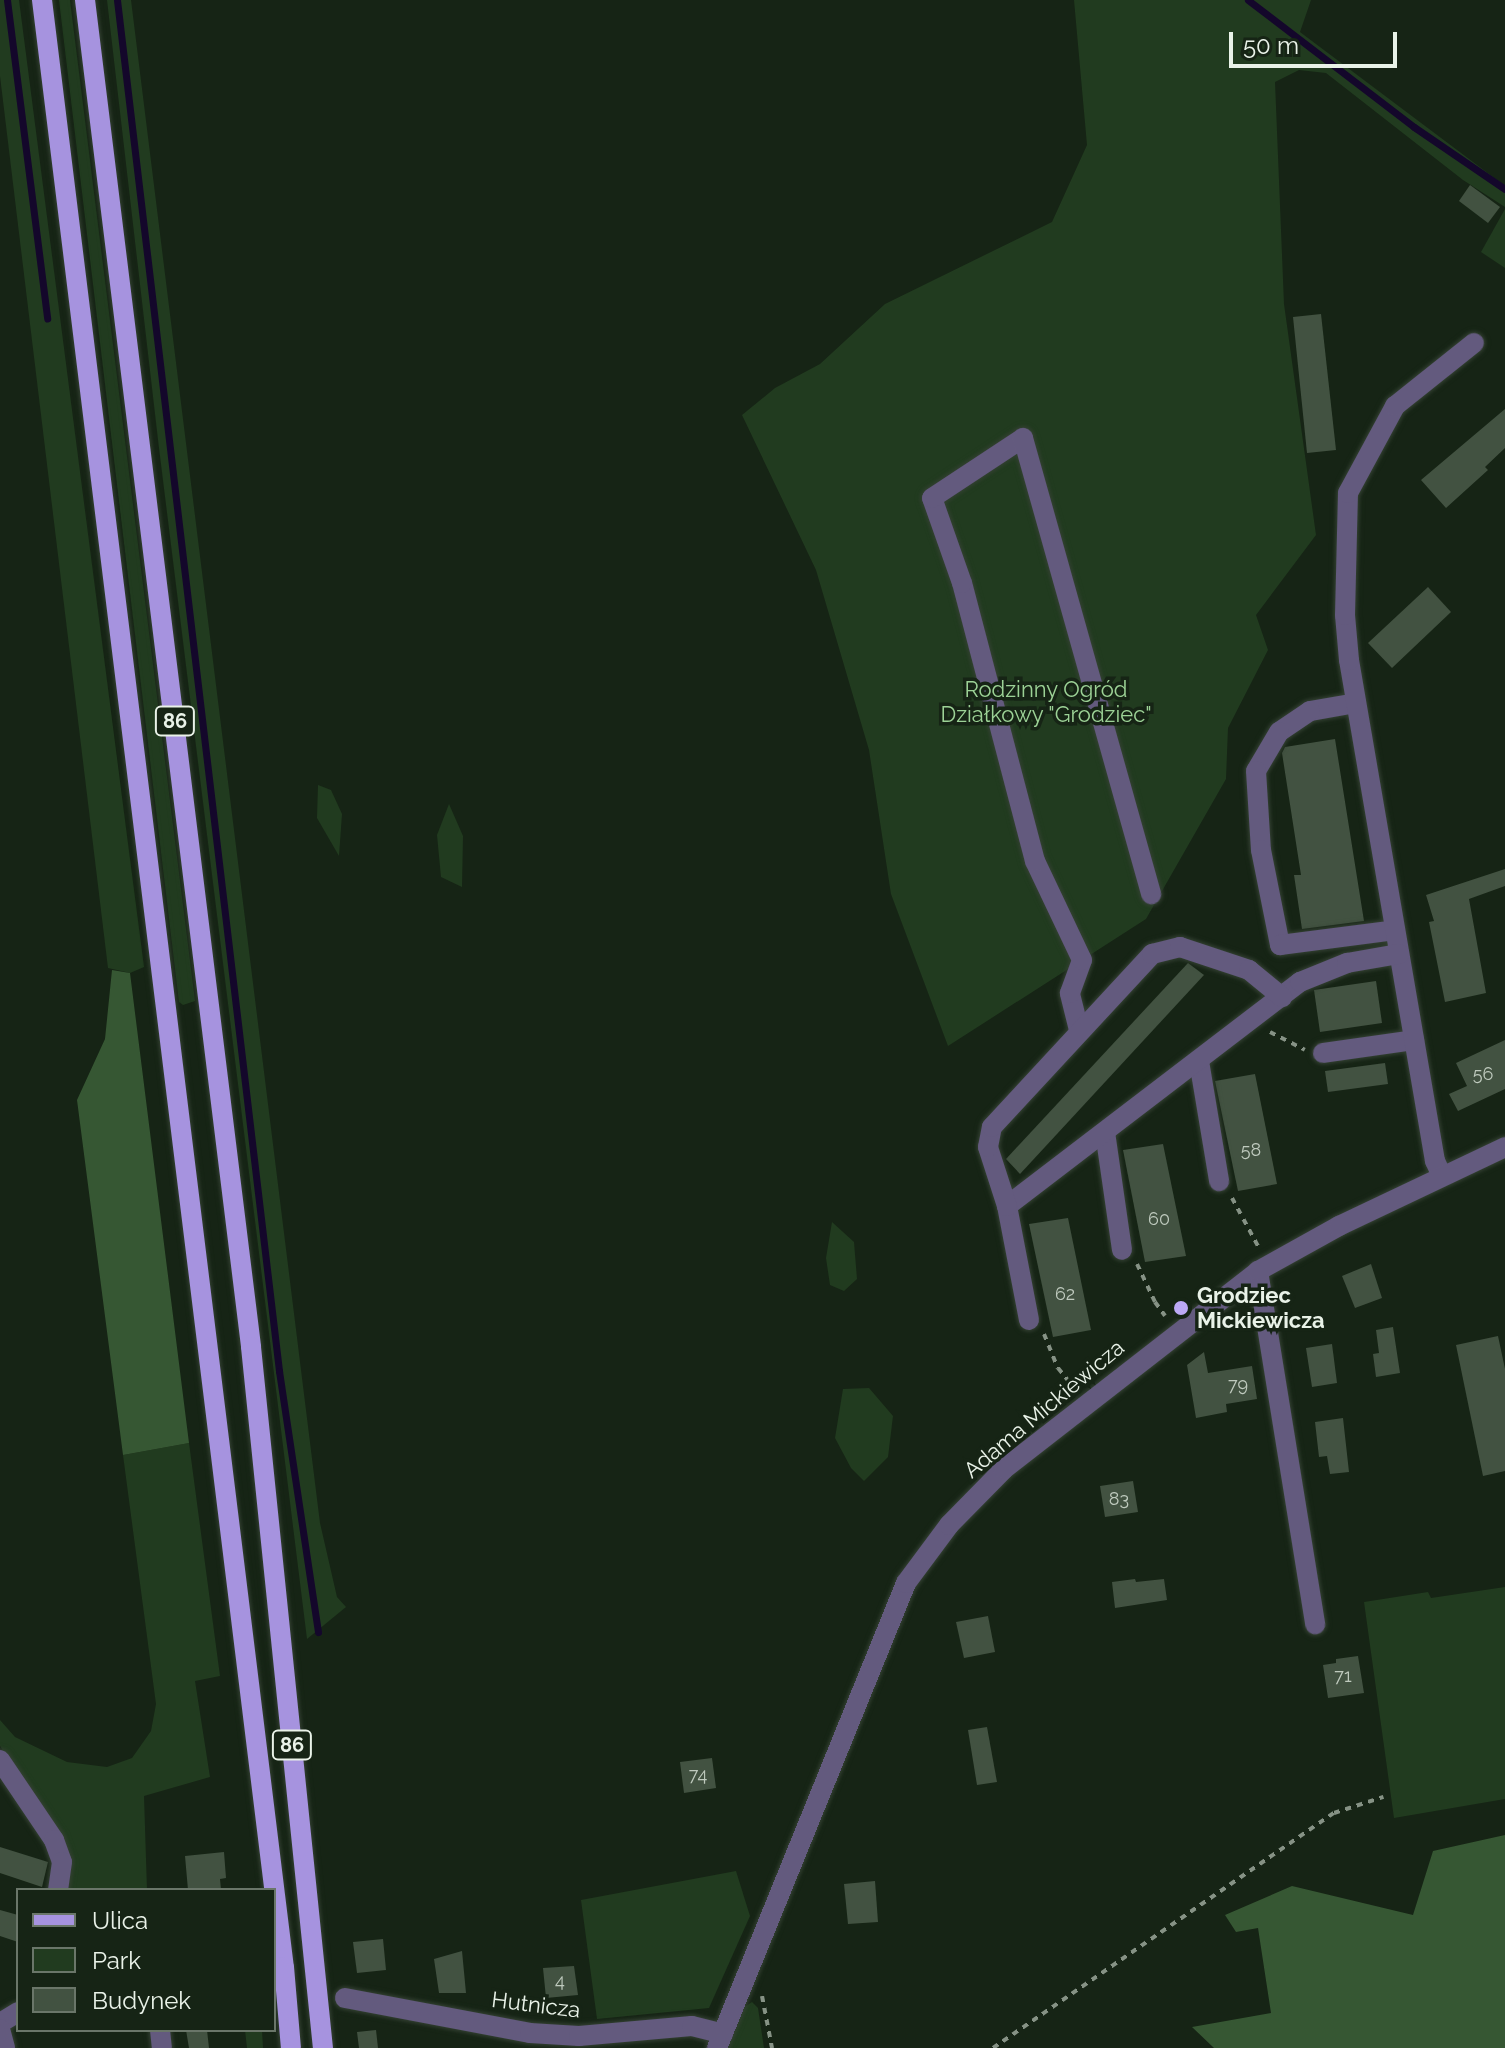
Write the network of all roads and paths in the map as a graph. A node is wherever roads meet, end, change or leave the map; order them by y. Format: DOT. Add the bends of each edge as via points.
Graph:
graph roads {
  1 [pos="42,0"];
  2 [pos="85,0"];
  3 [pos="1474,343"];
  4 [pos="1356,703"];
  5 [pos="1151,894"];
  6 [pos="1395,930"];
  7 [pos="1399,954"];
  8 [pos="1282,997"];
  9 [pos="1260,1027"];
  10 [pos="1079,1030"];
  11 [pos="1414,1040"];
  12 [pos="1323,1053"];
  13 [pos="1199,1061"];
  14 [pos="1105,1132"];
  15 [pos="1505,1147"];
  16 [pos="1442,1176"];
  17 [pos="1225,1188"];
  18 [pos="1007,1206"];
  19 [pos="1129,1257"];
  20 [pos="1260,1261"];
  21 [pos="1169,1321"];
  22 [pos="1036,1326"];
  23 [pos="1078,1393"];
  24 [pos="1315,1624"];
  25 [pos="0,1760"];
  26 [pos="1383,1797"];
  27 [pos="58,1888"];
  28 [pos="274,1888"];
  29 [pos="276,1902"];
  30 [pos="743,1979"];
  31 [pos="345,1998"];
  32 [pos="16,2014"];
  33 [pos="0,2026"];
  34 [pos="720,2041"];
  35 [pos="5,2048"];
  36 [pos="291,2048"];
  37 [pos="323,2048"];
  38 [pos="772,2048"];
  39 [pos="993,2048"];
  1 -- 28 [label="main road, 86"];
  2 -- 37 [label="main road, 86" via="251,1347"];
  3 -- 4 [label="street" via="1395,406 1348,493 1345,615"];
  4 -- 6 [label="street"];
  4 -- 6 [label="street" via="1310,711 1279,732 1256,771 1261,850 1280,945"];
  5 -- 10 [label="street" via="1023,438 932,498 962,583 1035,861 1082,960 1070,993"];
  6 -- 7 [label="street"];
  7 -- 8 [label="street" via="1347,963 1300,982"];
  7 -- 11 [label="street"];
  8 -- 10 [label="street" via="1249,970 1180,947 1152,954"];
  8 -- 13 [label="street"];
  9 -- 12 [label="path" via="1309,1052"];
  10 -- 18 [label="street" via="992,1127 988,1147"];
  11 -- 12 [label="street"];
  11 -- 16 [label="street"];
  13 -- 14 [label="street"];
  13 -- 17 [label="street"];
  14 -- 18 [label="street"];
  14 -- 19 [label="street"];
  15 -- 16 [label="street, Adama Mickiewicza"];
  16 -- 20 [label="street, Adama Mickiewicza"];
  17 -- 20 [label="path"];
  18 -- 22 [label="street"];
  19 -- 21 [label="path"];
  20 -- 24 [label="street"];
  20 -- 30 [label="street, Adama Mickiewicza" via="1004,1469 928,1550 906,1583"];
  22 -- 23 [label="path"];
  25 -- 27 [label="street" via="54,1840 62,1862"];
  26 -- 39 [label="path" via="1334,1813"];
  29 -- 36 [label="main road, 86"];
  30 -- 34 [label="street, Adama Mickiewicza"];
  30 -- 38 [label="path" via="761,1993"];
  31 -- 34 [label="street, Hutnicza" via="530,2033 579,2036 692,2026"];
  32 -- 33 [label="street"];
  33 -- 35 [label="street"];
}
